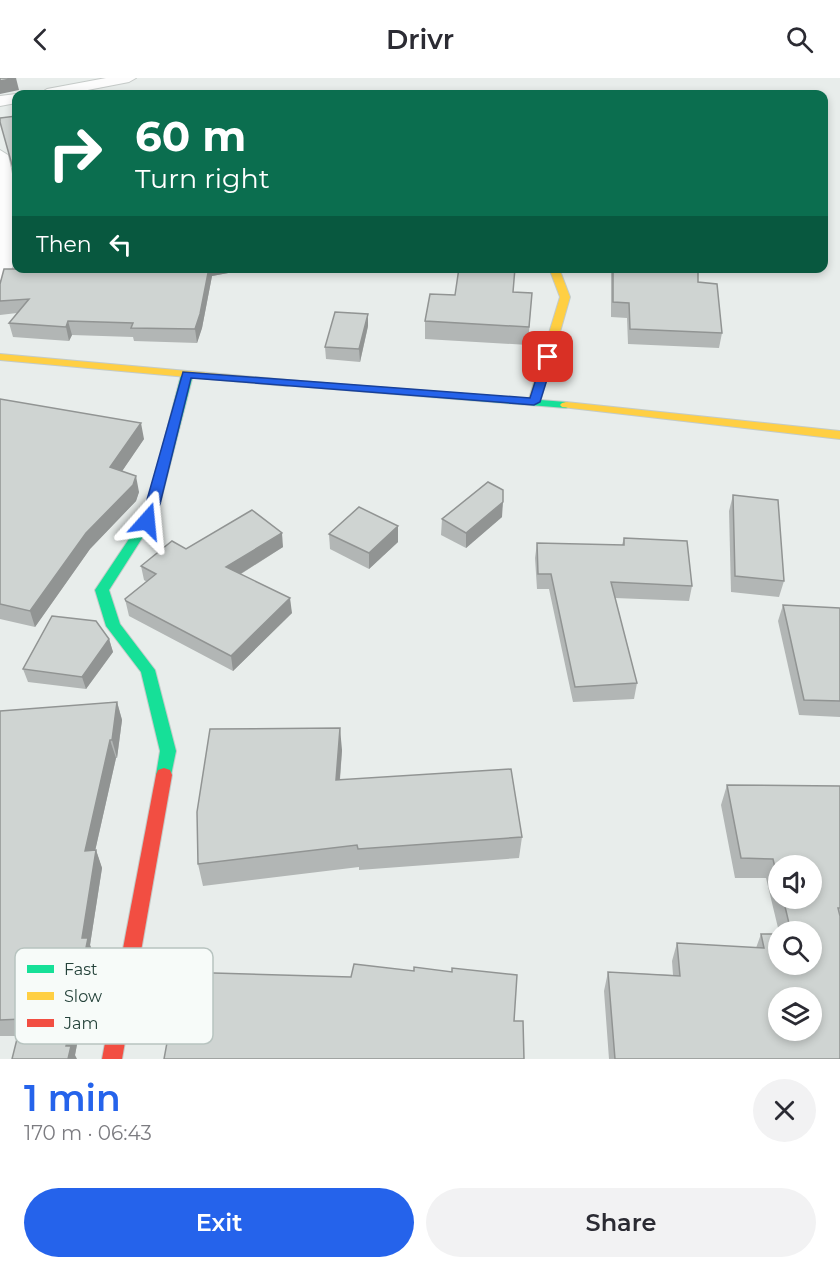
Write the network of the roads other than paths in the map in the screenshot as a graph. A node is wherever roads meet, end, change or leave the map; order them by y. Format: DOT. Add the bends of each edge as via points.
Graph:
graph roads {
  1 [pos="129,78"];
  2 [pos="68,90"];
  3 [pos="0,155"];
  4 [pos="556,273"];
  5 [pos="0,274"];
  6 [pos="0,357"];
  7 [pos="187,375"];
  8 [pos="534,402"];
  9 [pos="840,435"];
  10 [pos="132,948"];
  11 [pos="115,1044"];
  12 [pos="112,1059"];
  1 -- 2 [label="street"];
  3 -- 5 [label="street" via="11,250"];
  4 -- 8 [label="street" via="565,297"];
  6 -- 7 [label="street"];
  7 -- 8 [label="street"];
  7 -- 10 [label="street" via="154,504 102,590 113,626 148,670 168,751"];
  8 -- 9 [label="street"];
  11 -- 12 [label="street"];
}
